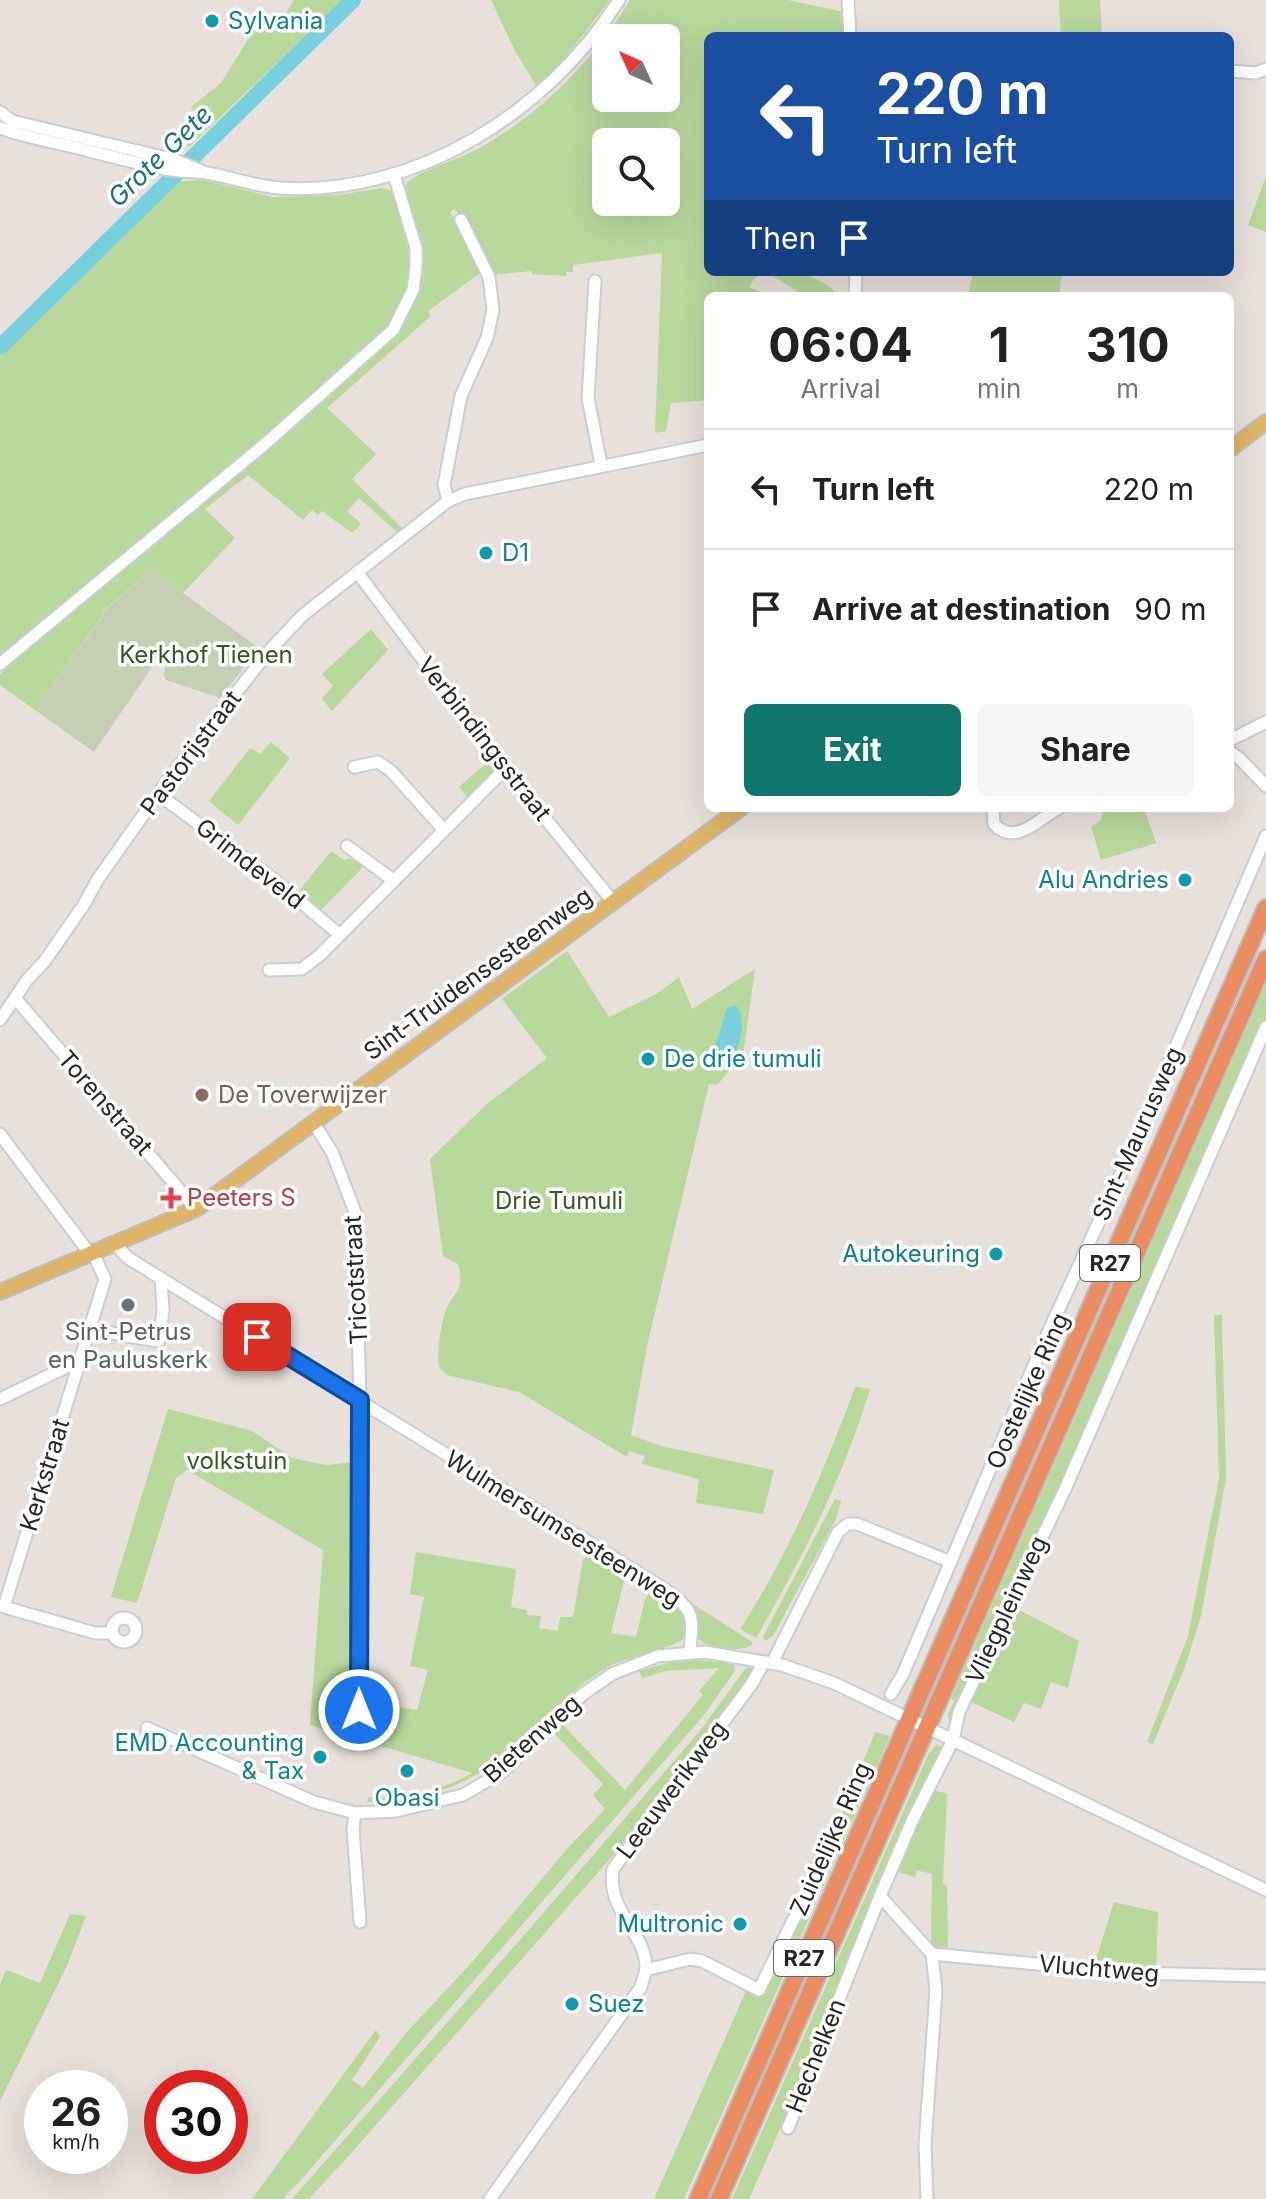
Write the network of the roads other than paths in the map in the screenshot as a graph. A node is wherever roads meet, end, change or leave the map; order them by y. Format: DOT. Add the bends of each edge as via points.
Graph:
graph roads {
  1 [pos="619,0"];
  2 [pos="848,0"];
  3 [pos="850,32"];
  4 [pos="1266,69"];
  5 [pos="1234,71"];
  6 [pos="0,112"];
  7 [pos="0,128"];
  8 [pos="170,165"];
  9 [pos="394,175"];
  10 [pos="461,220"];
  11 [pos="595,281"];
  12 [pos="1266,422"];
  13 [pos="704,446"];
  14 [pos="1234,446"];
  15 [pos="601,464"];
  16 [pos="448,501"];
  17 [pos="357,572"];
  18 [pos="0,664"];
  19 [pos="1266,722"];
  20 [pos="1234,738"];
  21 [pos="1234,755"];
  22 [pos="354,767"];
  23 [pos="505,769"];
  24 [pos="1266,786"];
  25 [pos="158,794"];
  26 [pos="736,812"];
  27 [pos="993,812"];
  28 [pos="1053,812"];
  29 [pos="443,829"];
  30 [pos="1266,836"];
  31 [pos="347,846"];
  32 [pos="393,880"];
  33 [pos="614,903"];
  34 [pos="1266,908"];
  35 [pos="340,935"];
  36 [pos="1266,959"];
  37 [pos="269,970"];
  38 [pos="15,998"];
  39 [pos="0,1020"];
  40 [pos="1266,1027"];
  41 [pos="313,1122"];
  42 [pos="0,1134"];
  43 [pos="196,1209"];
  44 [pos="115,1244"];
  45 [pos="92,1253"];
  46 [pos="161,1278"];
  47 [pos="0,1292"];
  48 [pos="91,1327"];
  49 [pos="81,1360"];
  50 [pos="0,1399"];
  51 [pos="360,1400"];
  52 [pos="951,1562"];
  53 [pos="113,1633"];
  54 [pos="690,1651"];
  55 [pos="768,1663"];
  56 [pos="891,1694"];
  57 [pos="359,1710"];
  58 [pos="910,1717"];
  59 [pos="147,1728"];
  60 [pos="928,1728"];
  61 [pos="953,1740"];
  62 [pos="355,1813"];
  63 [pos="828,1839"];
  64 [pos="1266,1890"];
  65 [pos="880,1896"];
  66 [pos="360,1922"];
  67 [pos="932,1954"];
  68 [pos="646,1970"];
  69 [pos="1266,1976"];
  70 [pos="788,2128"];
  71 [pos="490,2199"];
  72 [pos="698,2199"];
  73 [pos="719,2199"];
  74 [pos="927,2199"];
  1 -- 9 [label="street" via="588,45 535,97 477,137"];
  2 -- 3 [label="street"];
  4 -- 5 [label="street"];
  6 -- 8 [label="street" via="12,121"];
  7 -- 8 [label="street"];
  8 -- 9 [label="street" via="279,188 350,186"];
  9 -- 18 [label="street" via="416,248 416,267 413,290 393,330"];
  10 -- 16 [label="street" via="489,277 493,310 487,338 461,396 444,485"];
  11 -- 15 [label="street" via="588,398"];
  12 -- 14 [label="main road"];
  13 -- 15 [label="street, Pastorijstraat"];
  15 -- 16 [label="street, Pastorijstraat"];
  16 -- 17 [label="street, Pastorijstraat"];
  17 -- 23 [label="street, Verbindingsstraat"];
  17 -- 25 [label="street, Pastorijstraat" via="303,615 268,652"];
  19 -- 20 [label="street"];
  21 -- 24 [label="street"];
  22 -- 29 [label="street" via="378,762 391,771"];
  23 -- 29 [label="street"];
  23 -- 33 [label="street, Verbindingsstraat"];
  25 -- 35 [label="street, Grimdeveld"];
  25 -- 38 [label="street, Pastorijstraat"];
  26 -- 33 [label="main road, Sint-Truidensesteenweg"];
  27 -- 28 [label="street" via="994,824 1011,834"];
  29 -- 32 [label="street"];
  30 -- 52 [label="street, Sint-Maurusweg"];
  31 -- 32 [label="street"];
  32 -- 35 [label="street"];
  33 -- 41 [label="main road, Sint-Truidensesteenweg"];
  34 -- 58 [label="highway, Oostelijke Ring / R27"];
  35 -- 37 [label="street" via="302,969"];
  36 -- 60 [label="highway, Oostelijke Ring / R27"];
  38 -- 39 [label="street, Pastorijstraat"];
  38 -- 43 [label="street, Torenstraat"];
  40 -- 61 [label="street, Vliegpleinweg" via="1066,1487 959,1712"];
  41 -- 43 [label="main road, Sint-Truidensesteenweg"];
  41 -- 51 [label="street, Tricotstraat" via="332,1152 355,1212"];
  42 -- 45 [label="street"];
  43 -- 44 [label="main road, Sint-Truidensesteenweg"];
  44 -- 45 [label="main road, Sint-Truidensesteenweg"];
  44 -- 46 [label="street, Wulmersumsesteenweg"];
  45 -- 47 [label="main road, Sint-Truidensesteenweg"];
  45 -- 48 [label="street, Kerkstraat" via="105,1279"];
  46 -- 48 [label="street" via="159,1341"];
  46 -- 51 [label="street, Wulmersumsesteenweg"];
  48 -- 49 [label="street, Kerkstraat"];
  49 -- 50 [label="street"];
  49 -- 53 [label="street, Kerkstraat" via="4,1607 95,1633"];
  51 -- 54 [label="street, Wulmersumsesteenweg" via="680,1600 690,1612"];
  51 -- 57 [label="street, Tricotstraat"];
  52 -- 55 [label="street" via="857,1524 845,1525"];
  52 -- 56 [label="street, Sint-Maurusweg"];
  54 -- 55 [label="street"];
  54 -- 62 [label="street, Bietenweg" via="658,1656 612,1674 582,1695 502,1772 463,1795 396,1811"];
  55 -- 58 [label="street" via="818,1676"];
  55 -- 68 [label="street, Leeuwerikweg" via="613,1869 613,1896 643,1952"];
  58 -- 60 [label="street"];
  58 -- 72 [label="highway, Zuidelijke Ring / R27"];
  59 -- 62 [label="street, Bietenweg" via="314,1802"];
  60 -- 61 [label="street"];
  60 -- 73 [label="highway, Zuidelijke Ring / R27"];
  61 -- 64 [label="street"];
  61 -- 65 [label="street, Vliegpleinweg"];
  62 -- 66 [label="street"];
  63 -- 68 [label="street" via="759,1990 702,1961"];
  65 -- 67 [label="street"];
  65 -- 70 [label="street, Hechelken"];
  67 -- 69 [label="street, Vluchtweg" via="1131,1973"];
  67 -- 74 [label="street" via="936,1991 925,2144"];
  68 -- 71 [label="street" via="641,1987"];
}
